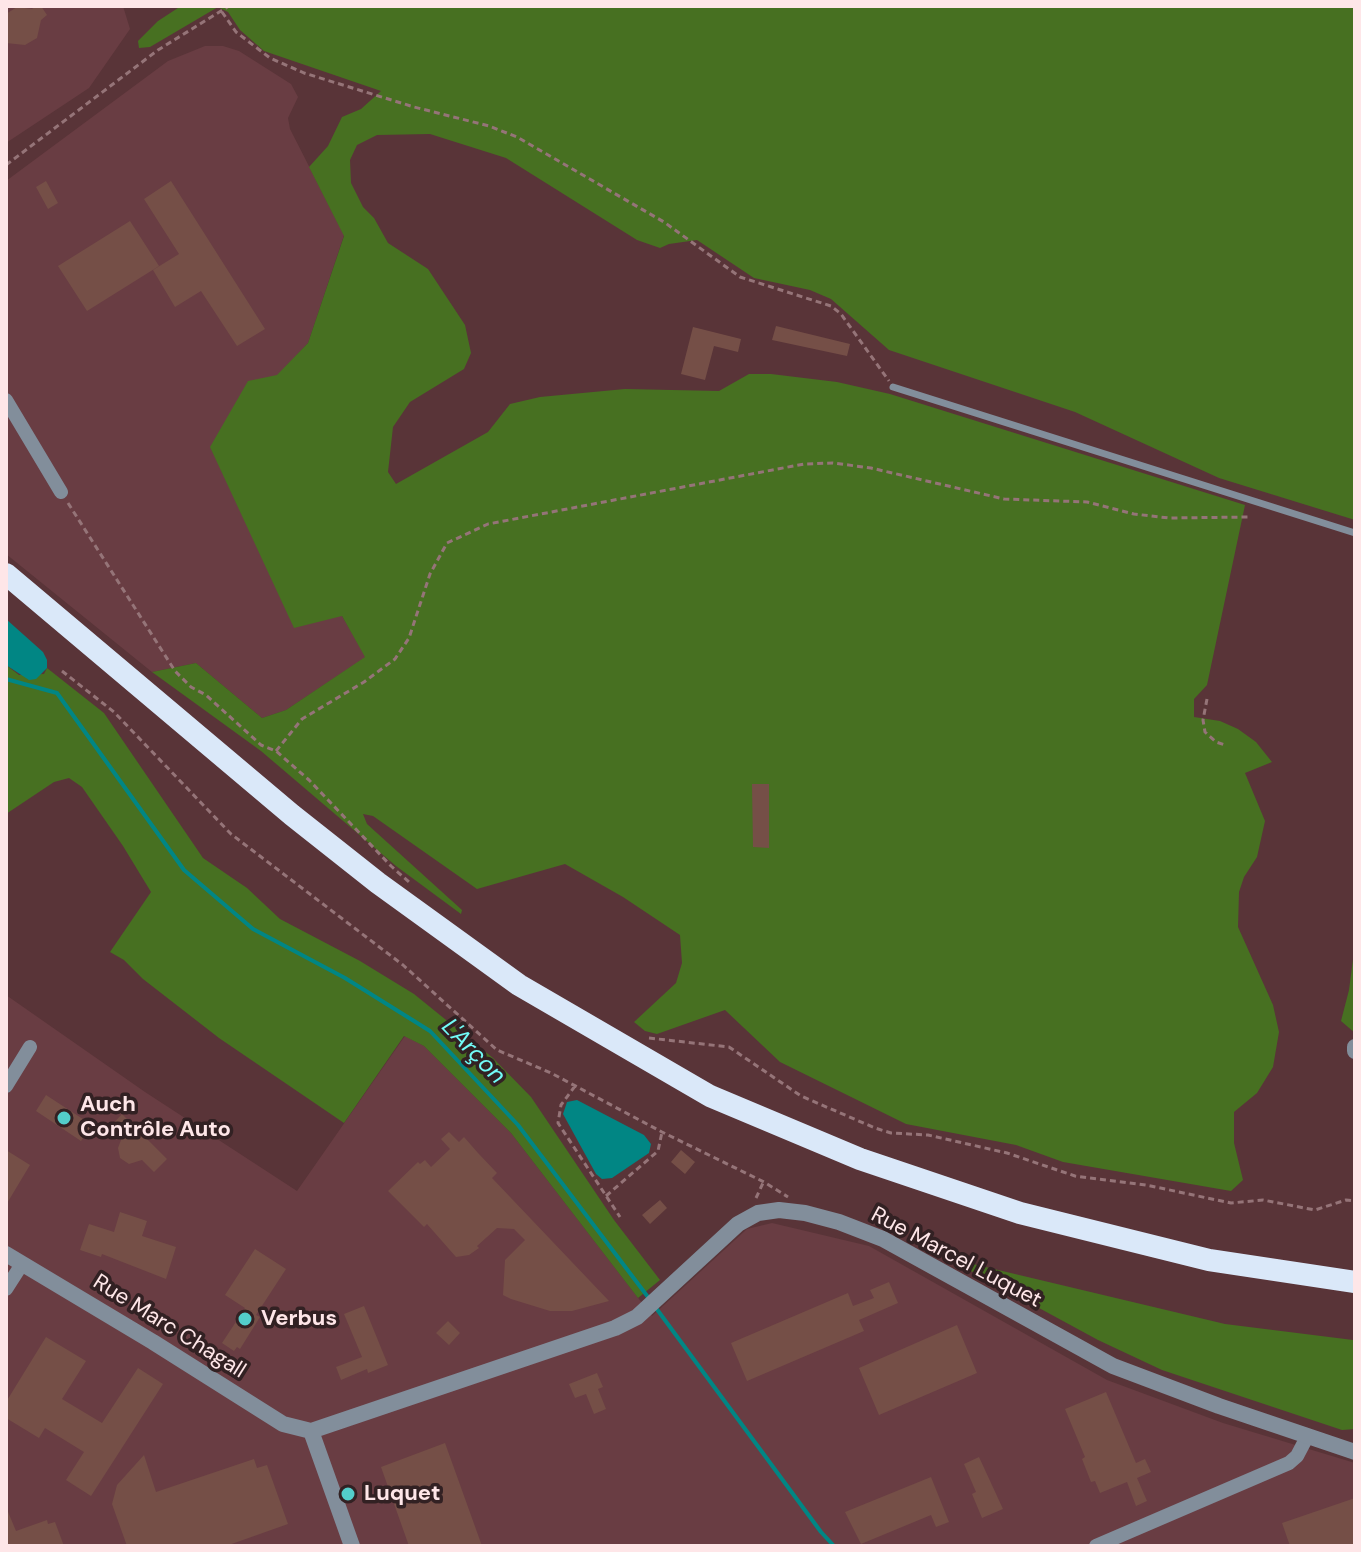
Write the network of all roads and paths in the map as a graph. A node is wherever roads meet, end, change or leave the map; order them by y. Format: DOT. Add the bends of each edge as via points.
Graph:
graph roads {
  1 [pos="229,6"];
  2 [pos="222,12"];
  3 [pos="6,165"];
  4 [pos="893,387"];
  5 [pos="6,400"];
  6 [pos="61,492"];
  7 [pos="1251,517"];
  8 [pos="1355,533"];
  9 [pos="6,574"];
  10 [pos="62,671"];
  11 [pos="1207,699"];
  12 [pos="1225,745"];
  13 [pos="276,751"];
  14 [pos="416,887"];
  15 [pos="643,1037"];
  16 [pos="30,1047"];
  17 [pos="6,1086"];
  18 [pos="575,1086"];
  19 [pos="662,1132"];
  20 [pos="606,1196"];
  21 [pos="1355,1201"];
  22 [pos="805,1213"];
  23 [pos="620,1217"];
  24 [pos="6,1254"];
  25 [pos="22,1264"];
  26 [pos="1355,1282"];
  27 [pos="6,1289"];
  28 [pos="311,1431"];
  29 [pos="1307,1437"];
  30 [pos="1355,1452"];
  31 [pos="352,1546"];
  32 [pos="1096,1546"];
  1 -- 2 [label="path"];
  2 -- 3 [label="path" via="158,50"];
  2 -- 4 [label="path" via="236,32 270,58 517,137 664,222 740,277 831,306"];
  4 -- 8 [label="lane"];
  5 -- 6 [label="street"];
  6 -- 13 [label="path" via="175,671 261,745"];
  7 -- 13 [label="path" via="1169,518 1087,502 1004,499 833,463 804,464 488,524 447,543 430,574 409,638 395,659 302,719"];
  9 -- 26 [label="highway" via="378,883 519,985 710,1096 860,1159 1020,1213 1209,1260"];
  10 -- 18 [label="path" via="114,712 231,834 403,965 497,1050"];
  11 -- 12 [label="path" via="1205,732"];
  13 -- 14 [label="path"];
  15 -- 21 [label="path" via="729,1047 801,1096 875,1128 1007,1153 1075,1176 1231,1203 1263,1200 1315,1210"];
  16 -- 17 [label="street"];
  18 -- 19 [label="path"];
  18 -- 20 [label="path" via="561,1105 558,1123"];
  19 -- 20 [label="path" via="658,1151"];
  19 -- 22 [label="path" via="764,1182"];
  20 -- 23 [label="path"];
  22 -- 28 [label="street, Rue Marcel Luquet" via="758,1213 738,1224 637,1317 615,1328"];
  22 -- 29 [label="street, Rue Marcel Luquet" via="883,1239 1113,1366"];
  24 -- 25 [label="street, Rue Marc Chagall"];
  25 -- 27 [label="street"];
  25 -- 28 [label="street, Rue Marc Chagall" via="283,1424"];
  28 -- 31 [label="street"];
  29 -- 30 [label="street, Rue Marcel Luquet"];
  29 -- 32 [label="street" via="1289,1463"];
}
